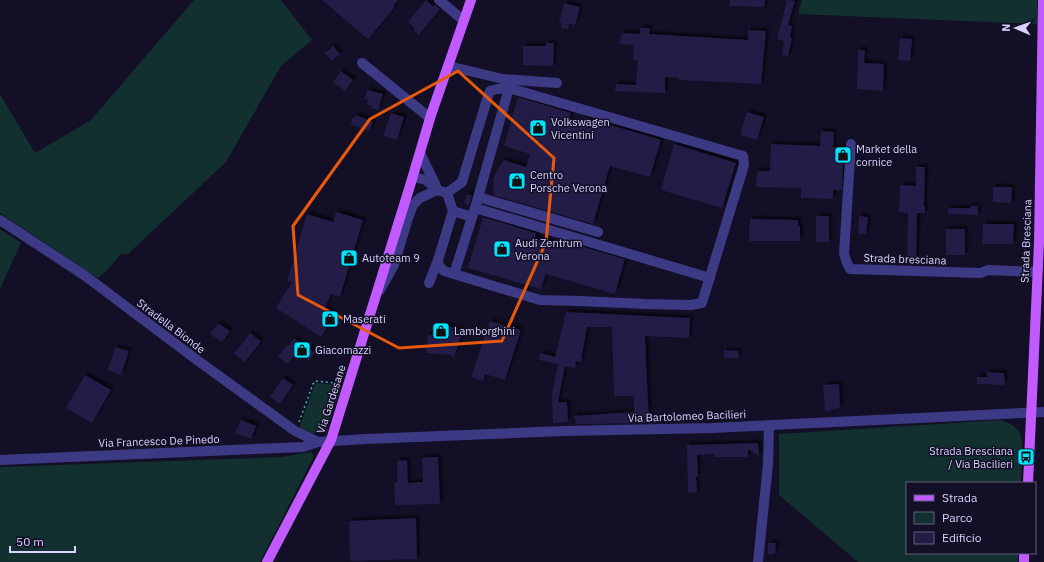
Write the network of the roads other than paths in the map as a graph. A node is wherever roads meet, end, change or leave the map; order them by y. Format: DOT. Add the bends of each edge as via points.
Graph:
graph roads {
  1 [pos="440,0"];
  2 [pos="471,0"];
  3 [pos="1043,0"];
  4 [pos="463,20"];
  5 [pos="362,62"];
  6 [pos="448,66"];
  7 [pos="557,83"];
  8 [pos="509,88"];
  9 [pos="430,118"];
  10 [pos="851,144"];
  11 [pos="420,153"];
  12 [pos="412,177"];
  13 [pos="462,182"];
  14 [pos="409,189"];
  15 [pos="442,191"];
  16 [pos="479,192"];
  17 [pos="454,211"];
  18 [pos="473,212"];
  19 [pos="0,220"];
  20 [pos="598,232"];
  21 [pos="438,260"];
  22 [pos="1037,272"];
  23 [pos="454,274"];
  24 [pos="710,278"];
  25 [pos="429,283"];
  26 [pos="375,298"];
  27 [pos="1031,412"];
  28 [pos="1044,412"];
  29 [pos="770,426"];
  30 [pos="331,440"];
  31 [pos="318,442"];
  32 [pos="0,460"];
  33 [pos="1028,482"];
  34 [pos="267,562"];
  35 [pos="758,562"];
  1 -- 4 [label="street"];
  2 -- 4 [label="main road, Via Gardesane"];
  3 -- 22 [label="main road, Strada Bresciana"];
  4 -- 6 [label="main road, Via Gardesane"];
  5 -- 9 [label="street"];
  6 -- 7 [label="street" via="503,79"];
  6 -- 9 [label="main road, Via Gardesane"];
  8 -- 13 [label="street" via="490,91"];
  8 -- 16 [label="street"];
  8 -- 24 [label="street" via="743,156 744,165"];
  9 -- 11 [label="main road, Via Gardesane"];
  10 -- 22 [label="street, Strada bresciana" via="844,254 850,269"];
  11 -- 12 [label="main road, Via Gardesane"];
  11 -- 15 [label="street"];
  12 -- 14 [label="main road, Via Gardesane"];
  12 -- 15 [label="street" via="426,180"];
  13 -- 15 [label="street"];
  13 -- 16 [label="street"];
  14 -- 15 [label="street" via="419,192"];
  14 -- 26 [label="main road, Via Gardesane"];
  15 -- 17 [label="street"];
  15 -- 26 [label="street" via="420,198 414,205 394,265"];
  16 -- 18 [label="street"];
  16 -- 20 [label="street"];
  17 -- 18 [label="street"];
  17 -- 21 [label="street"];
  18 -- 23 [label="street"];
  18 -- 24 [label="street"];
  19 -- 31 [label="street, Stradella Bionde" via="84,276 295,431"];
  21 -- 23 [label="street" via="444,271"];
  21 -- 25 [label="street"];
  22 -- 27 [label="main road, Strada Bresciana"];
  23 -- 24 [label="street" via="540,300 676,305 702,303"];
  26 -- 30 [label="main road, Via Gardesane"];
  27 -- 28 [label="street, Via Bartolomeo Bacilieri"];
  27 -- 29 [label="street, Via Bartolomeo Bacilieri"];
  27 -- 33 [label="main road, Strada Bresciana"];
  29 -- 30 [label="street, Via Bartolomeo Bacilieri"];
  29 -- 35 [label="street"];
  30 -- 31 [label="street"];
  30 -- 34 [label="main road, Via Gardesane"];
  31 -- 32 [label="street, Via Francesco De Pinedo" via="303,447"];
}
